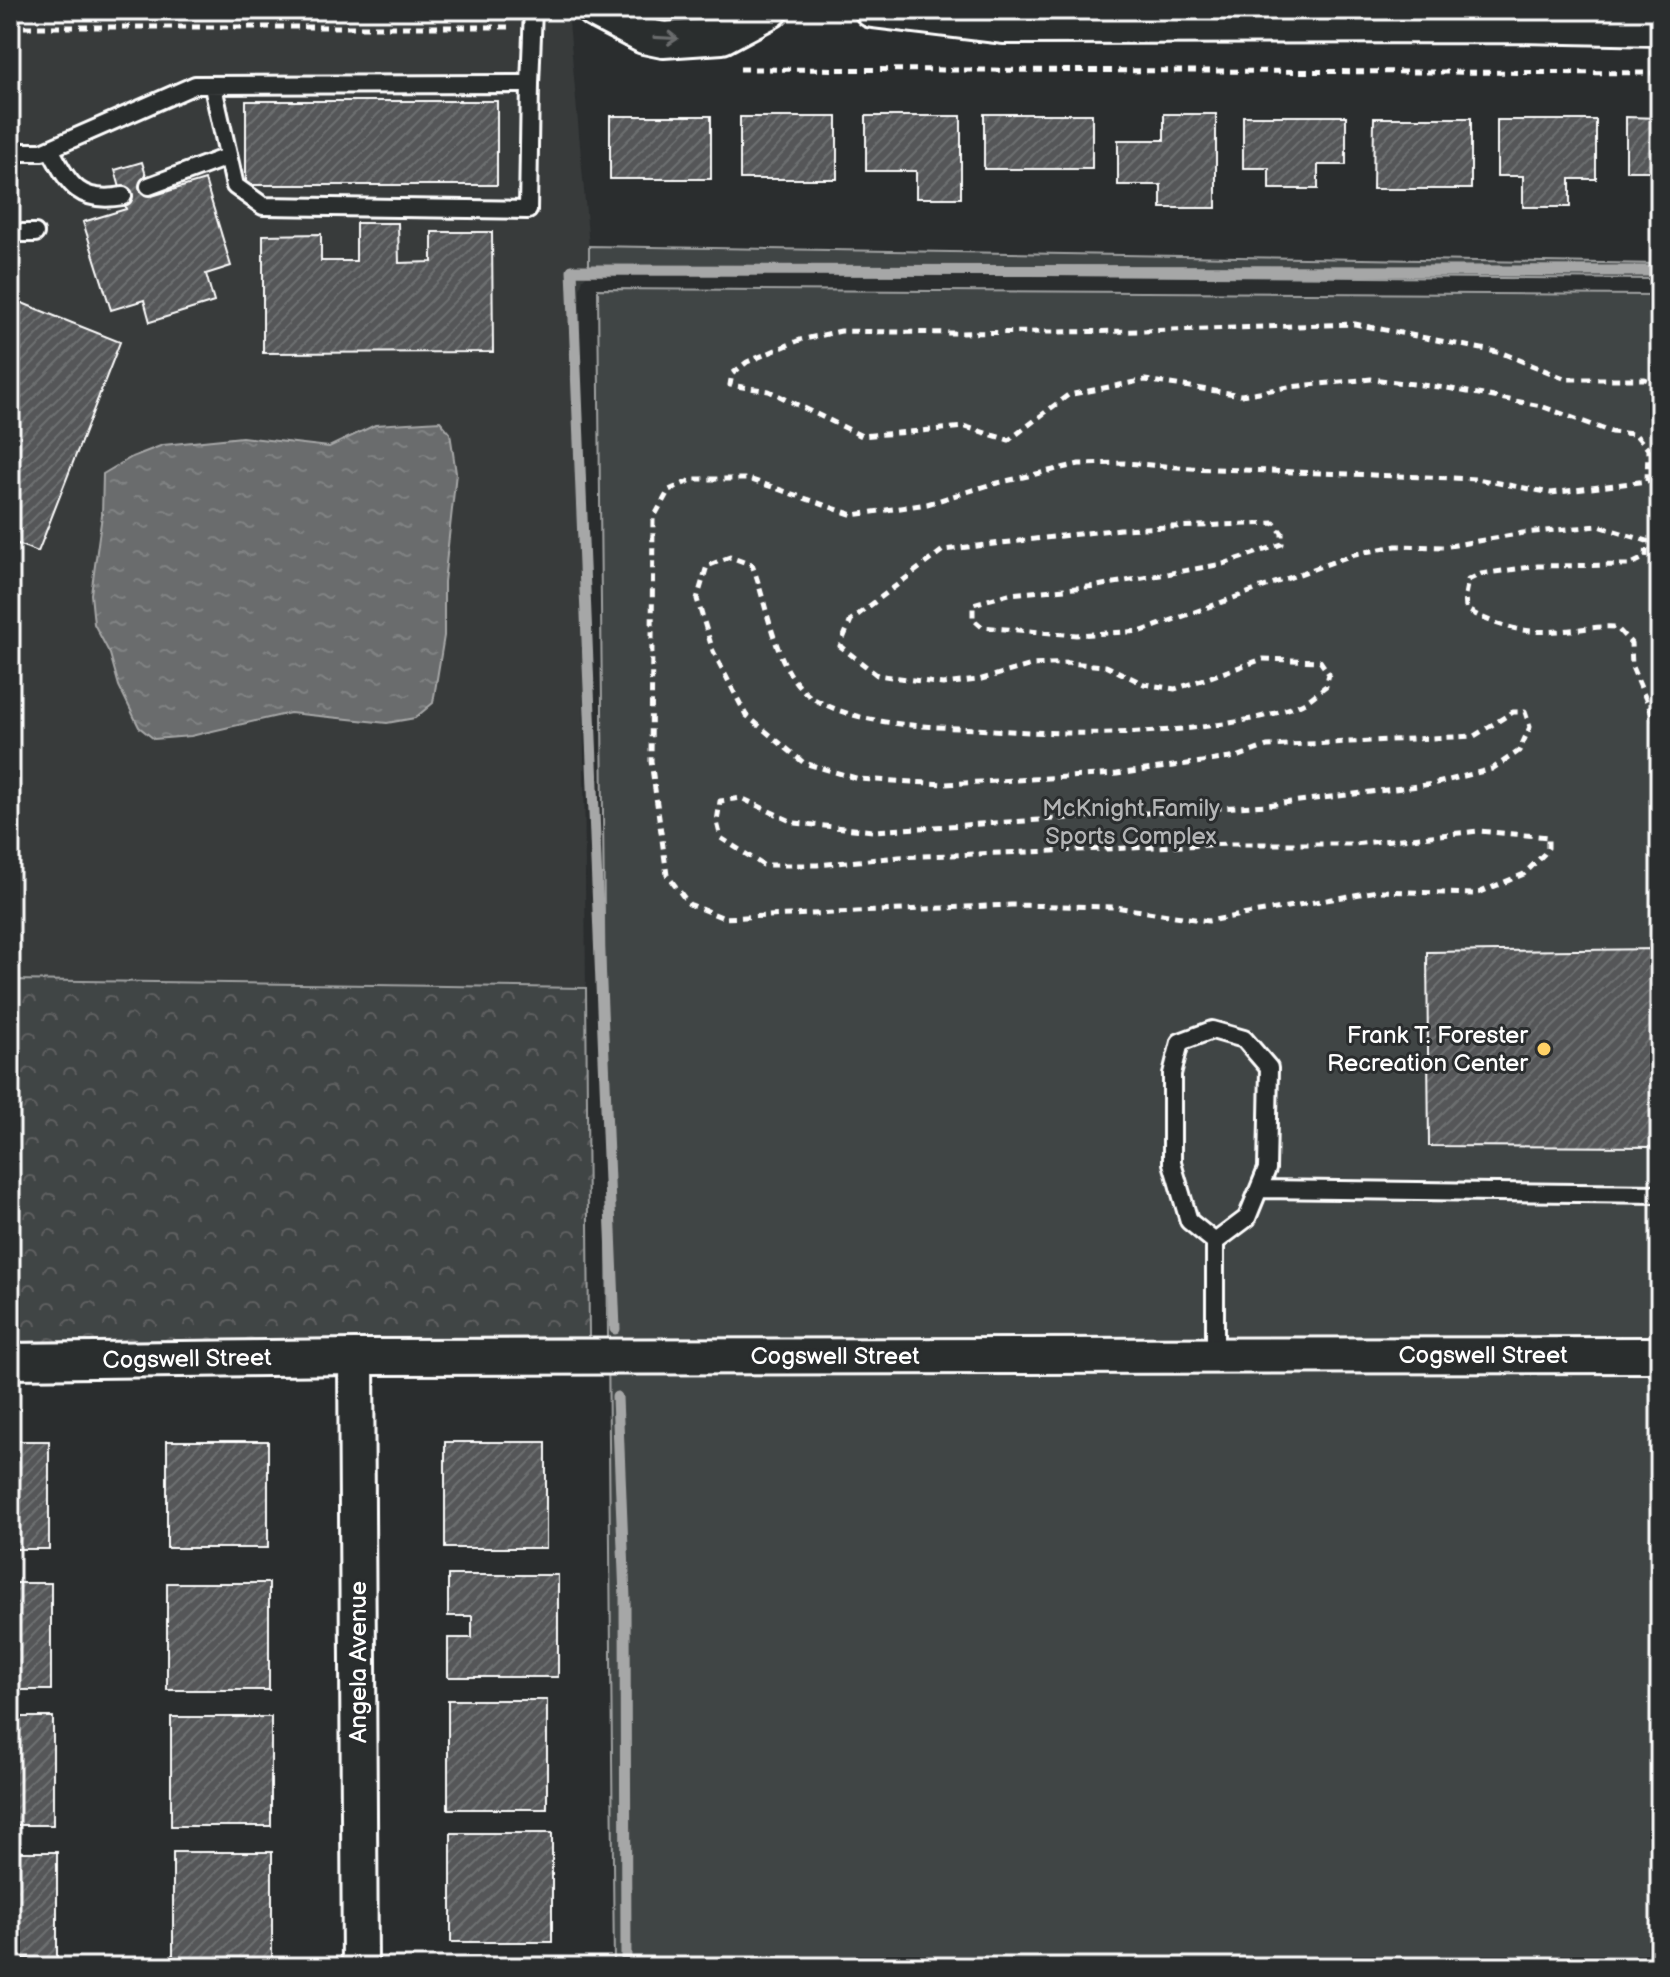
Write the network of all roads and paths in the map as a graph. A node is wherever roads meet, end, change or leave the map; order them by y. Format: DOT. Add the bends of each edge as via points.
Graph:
graph roads {
  1 [pos="594,10"];
  2 [pos="771,10"];
  3 [pos="872,10"];
  4 [pos="533,19"];
  5 [pos="10,27"];
  6 [pos="1660,28"];
  7 [pos="734,69"];
  8 [pos="1660,73"];
  9 [pos="530,84"];
  10 [pos="213,87"];
  11 [pos="50,149"];
  12 [pos="10,152"];
  13 [pos="227,157"];
  14 [pos="149,186"];
  15 [pos="123,196"];
  16 [pos="10,233"];
  17 [pos="35,233"];
  18 [pos="1660,385"];
  19 [pos="1660,732"];
  20 [pos="1260,1189"];
  21 [pos="1660,1194"];
  22 [pos="1215,1242"];
  23 [pos="1215,1355"];
  24 [pos="1660,1355"];
  25 [pos="356,1357"];
  26 [pos="10,1361"];
  27 [pos="360,1967"];
  1 -- 2 [label="street, one-way" via="663,40 722,36"];
  3 -- 6 [label="street" via="1003,26"];
  4 -- 5 [label="path"];
  4 -- 9 [label="lane"];
  7 -- 8 [label="path"];
  9 -- 10 [label="lane"];
  9 -- 13 [label="lane" via="528,210 263,206 235,186"];
  10 -- 11 [label="lane" via="195,85"];
  10 -- 13 [label="lane"];
  11 -- 12 [label="lane"];
  11 -- 15 [label="lane" via="81,193 101,200"];
  13 -- 14 [label="lane"];
  16 -- 17 [label="lane"];
  18 -- 19 [label="path" via="1645,379 1566,379 1502,353 1355,324 1143,331 841,331 800,340 747,362 732,374 730,385 769,391 862,436 966,427 1009,440 1068,395 1145,380 1241,395 1371,379 1541,406 1611,432 1635,434 1648,449 1647,481 1551,493 1477,479 1079,464 927,504 853,515 749,479 694,479 669,490 653,519 651,761 667,875 689,904 724,918 1011,905 1115,907 1208,921 1377,891 1476,894 1524,874 1548,848 1548,837 1479,831 1353,844 946,855 817,865 763,865 721,838 720,801 741,798 795,823 873,831 1267,805 1433,784 1492,769 1519,751 1530,727 1525,712 1513,712 1474,736 1267,746 1237,757 1117,774 946,784 859,779 804,763 746,715 713,651 697,599 707,566 730,557 752,565 793,678 814,699 867,718 1079,735 1224,724 1303,703 1326,686 1329,674 1320,661 1263,659 1175,689 1144,684 1106,666 1068,663 943,684 877,675 840,646 851,620 943,550 1120,529 1274,523 1282,544 1223,564 988,598 973,604 973,619 982,627 1076,635 1142,631 1355,554 1599,526 1647,541 1646,557 1629,565 1538,566 1481,574 1468,580 1466,609 1526,632 1616,627 1631,643 1632,667"];
  20 -- 21 [label="lane"];
  20 -- 22 [label="lane" via="1247,1218"];
  20 -- 22 [label="lane" via="1267,1169 1269,1068 1244,1039 1212,1030 1180,1042 1172,1074 1172,1163 1189,1221"];
  22 -- 23 [label="lane"];
  23 -- 24 [label="street, Cogswell Street"];
  23 -- 25 [label="street, Cogswell Street"];
  25 -- 26 [label="street, Cogswell Street"];
  25 -- 27 [label="street, Angela Avenue"];
}
